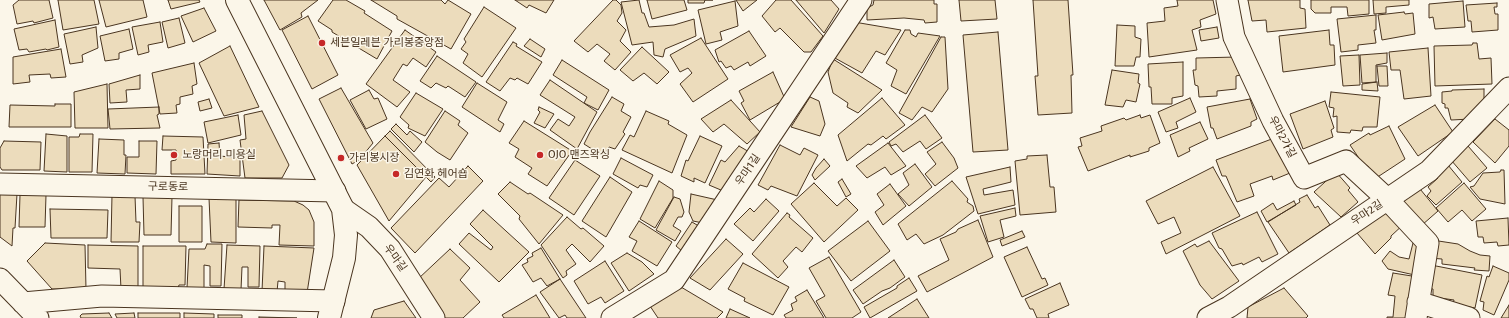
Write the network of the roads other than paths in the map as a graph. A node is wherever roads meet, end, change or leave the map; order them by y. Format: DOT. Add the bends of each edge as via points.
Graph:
graph roads {
  1 [pos="237,0"];
  2 [pos="861,0"];
  3 [pos="1227,0"];
  4 [pos="1509,88"];
  5 [pos="0,184"];
  6 [pos="1388,199"];
  7 [pos="339,200"];
  8 [pos="0,279"];
  9 [pos="23,303"];
  10 [pos="331,309"];
  11 [pos="1417,310"];
  12 [pos="38,318"];
  13 [pos="434,318"];
  14 [pos="612,318"];
  15 [pos="1208,318"];
  16 [pos="1470,318"];
  1 -- 7 [label="main road"];
  2 -- 14 [label="street, 우마1길" via="674,280"];
  3 -- 6 [label="street, 우마2가길" via="1234,37 1273,121 1304,178 1346,161"];
  4 -- 6 [label="street, 우마2길" via="1429,171"];
  5 -- 7 [label="street, 구로동로"];
  6 -- 11 [label="street" via="1428,243"];
  6 -- 15 [label="street, 우마2길"];
  7 -- 10 [label="main road" via="346,235 344,258"];
  7 -- 13 [label="street, 우마길" via="390,249"];
  8 -- 9 [label="street"];
  9 -- 10 [label="street" via="102,296"];
  9 -- 12 [label="street"];
  11 -- 16 [label="street"];
}
